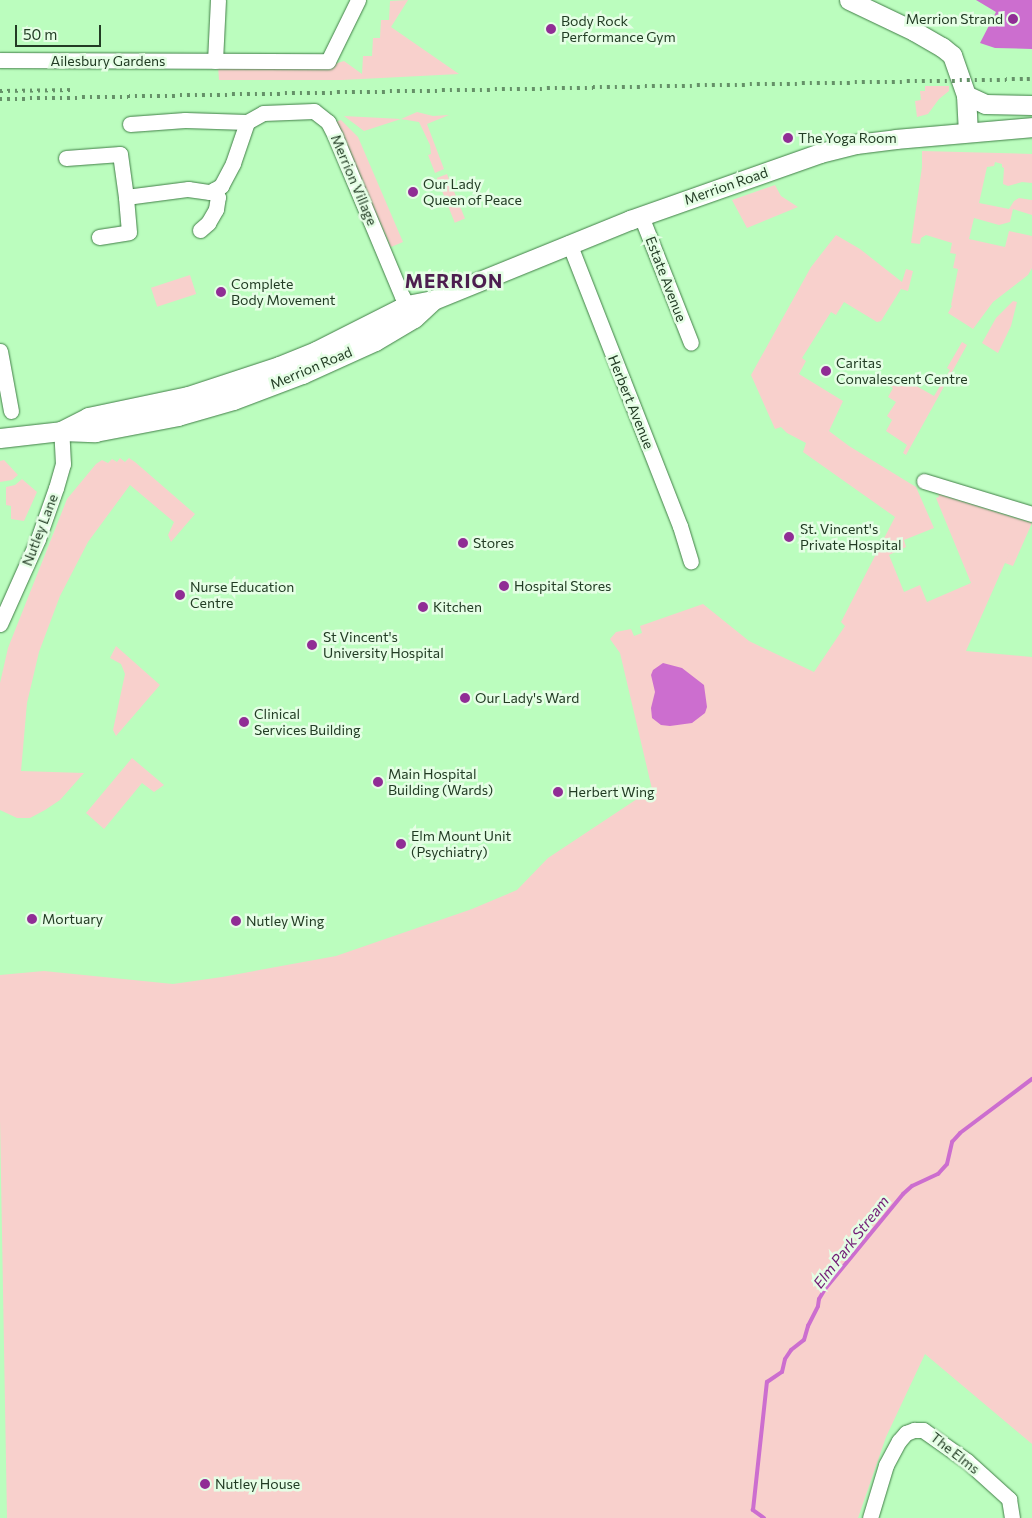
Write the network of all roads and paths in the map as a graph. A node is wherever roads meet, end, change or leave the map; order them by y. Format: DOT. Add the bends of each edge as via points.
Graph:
graph roads {
  1 [pos="218,0"];
  2 [pos="358,0"];
  3 [pos="848,0"];
  4 [pos="0,60"];
  5 [pos="215,61"];
  6 [pos="966,95"];
  7 [pos="1032,105"];
  8 [pos="247,122"];
  9 [pos="130,124"];
  10 [pos="1032,127"];
  11 [pos="968,132"];
  12 [pos="66,158"];
  13 [pos="214,190"];
  14 [pos="126,197"];
  15 [pos="640,216"];
  16 [pos="200,230"];
  17 [pos="99,237"];
  18 [pos="569,243"];
  19 [pos="411,312"];
  20 [pos="691,343"];
  21 [pos="0,351"];
  22 [pos="11,411"];
  23 [pos="61,431"];
  24 [pos="0,438"];
  25 [pos="924,481"];
  26 [pos="1032,514"];
  27 [pos="691,561"];
  28 [pos="0,624"];
  29 [pos="870,1518"];
  30 [pos="1012,1518"];
  1 -- 5 [label="street"];
  2 -- 5 [label="street, Ailesbury Gardens" via="328,61"];
  3 -- 6 [label="main road" via="952,55"];
  4 -- 5 [label="street, Ailesbury Gardens"];
  6 -- 7 [label="main road" via="985,104"];
  6 -- 11 [label="main road"];
  8 -- 9 [label="street, Merrion Village" via="185,120"];
  8 -- 13 [label="street" via="233,163 221,186"];
  8 -- 19 [label="street, Merrion Village" via="263,113 314,111 328,122"];
  10 -- 11 [label="main road, Merrion Road"];
  11 -- 15 [label="main road, Merrion Road" via="896,138 820,153"];
  12 -- 14 [label="street" via="120,154"];
  13 -- 14 [label="street" via="188,189"];
  13 -- 16 [label="street" via="218,197 216,209"];
  14 -- 17 [label="street" via="129,232"];
  15 -- 18 [label="main road, Merrion Road"];
  15 -- 20 [label="street, Estate Avenue"];
  18 -- 19 [label="main road, Merrion Road"];
  18 -- 27 [label="street, Herbert Avenue"];
  19 -- 23 [label="main road, Merrion Road" via="177,408 88,417"];
  21 -- 22 [label="street"];
  23 -- 24 [label="main road, Merrion Road"];
  23 -- 28 [label="street, Nutley Lane" via="63,464 56,488 38,539"];
  25 -- 26 [label="street"];
  29 -- 30 [label="street, The Elms" via="886,1466 899,1441 906,1433 924,1430 967,1461 1009,1499"];
}
